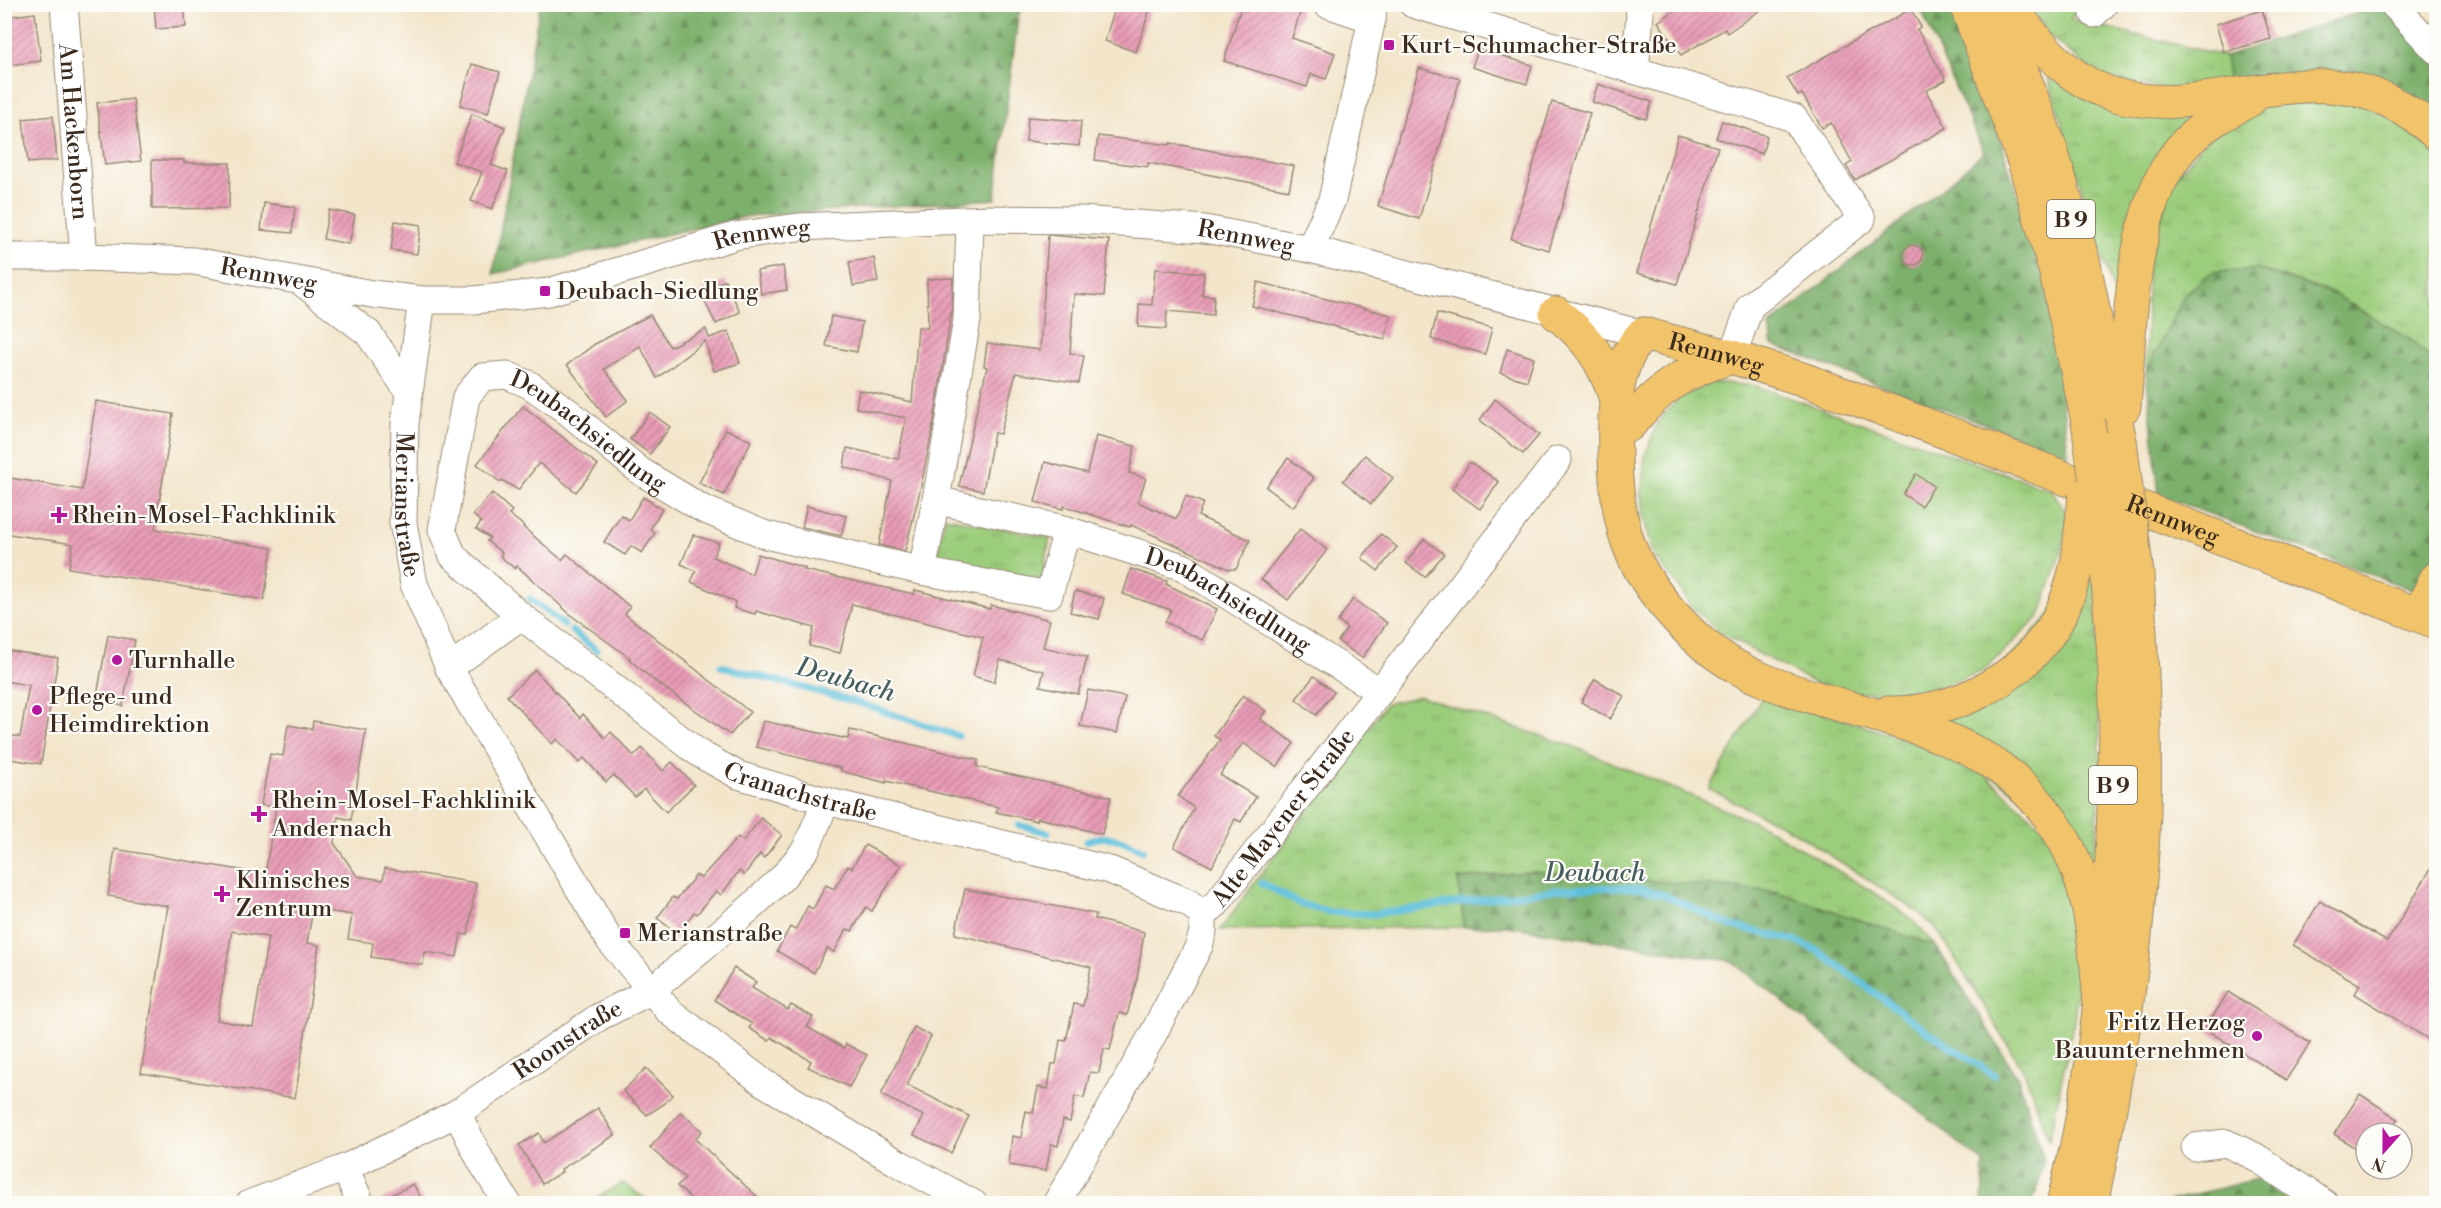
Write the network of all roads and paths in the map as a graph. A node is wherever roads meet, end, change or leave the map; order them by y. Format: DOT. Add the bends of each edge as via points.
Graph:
graph roads {
  1 [pos="64,4"];
  2 [pos="1327,4"];
  3 [pos="1413,4"];
  4 [pos="1638,4"];
  5 [pos="1966,4"];
  6 [pos="1997,4"];
  7 [pos="2008,4"];
  8 [pos="2393,4"];
  9 [pos="1372,12"];
  10 [pos="2436,50"];
  11 [pos="1635,70"];
  12 [pos="2284,86"];
  13 [pos="2436,134"];
  14 [pos="970,220"];
  15 [pos="1310,249"];
  16 [pos="4,257"];
  17 [pos="84,257"];
  18 [pos="298,280"];
  19 [pos="422,300"];
  20 [pos="1556,313"];
  21 [pos="1643,334"];
  22 [pos="1732,357"];
  23 [pos="409,392"];
  24 [pos="1622,412"];
  25 [pos="2120,441"];
  26 [pos="1558,460"];
  27 [pos="936,500"];
  28 [pos="1067,530"];
  29 [pos="2108,567"];
  30 [pos="922,571"];
  31 [pos="2436,579"];
  32 [pos="521,616"];
  33 [pos="2430,617"];
  34 [pos="449,668"];
  35 [pos="1380,692"];
  36 [pos="1861,710"];
  37 [pos="826,801"];
  38 [pos="1203,915"];
  39 [pos="651,990"];
  40 [pos="2100,1003"];
  41 [pos="2100,1093"];
  42 [pos="457,1113"];
  43 [pos="2195,1147"];
  44 [pos="345,1168"];
  45 [pos="2078,1199"];
  46 [pos="249,1203"];
  47 [pos="361,1203"];
  48 [pos="508,1203"];
  49 [pos="974,1203"];
  50 [pos="1056,1203"];
  51 [pos="2325,1203"];
  1 -- 17 [label="street, Am Hackenborn"];
  2 -- 9 [label="street"];
  3 -- 11 [label="street"];
  4 -- 11 [label="street"];
  5 -- 29 [label="main road, B 9, bridge" via="2025,164 2056,273 2088,421"];
  6 -- 25 [label="main road, B 9" via="2053,156 2084,264"];
  7 -- 12 [label="main road" via="2049,55 2083,80 2108,92 2133,99 2178,103"];
  8 -- 10 [label="street"];
  9 -- 15 [label="street" via="1332,200"];
  11 -- 22 [label="street" via="1794,118 1862,219 1750,306"];
  12 -- 13 [label="main road" via="2351,88 2392,103"];
  12 -- 25 [label="main road" via="2205,126 2185,144 2156,190 2146,217 2136,273"];
  14 -- 15 [label="street, Rennweg" via="1080,220 1205,229"];
  14 -- 19 [label="street, Rennweg" via="798,227 751,233 549,291 474,300"];
  14 -- 27 [label="street" via="967,320"];
  15 -- 20 [label="street, Rennweg"];
  16 -- 17 [label="street, Rennweg"];
  17 -- 18 [label="street, Rennweg" via="194,261"];
  18 -- 19 [label="street, Rennweg"];
  18 -- 23 [label="street" via="368,333"];
  19 -- 23 [label="street, Merianstraße"];
  20 -- 21 [label="street, Rennweg"];
  20 -- 24 [label="main road" via="1596,353"];
  21 -- 22 [label="main road, Rennweg"];
  21 -- 24 [label="main road" via="1626,361"];
  22 -- 24 [label="main road" via="1701,366 1664,388 1645,405"];
  22 -- 33 [label="main road, Rennweg" via="1952,434"];
  23 -- 34 [label="street, Merianstraße" via="403,524 414,584"];
  24 -- 36 [label="main road" via="1614,422 1622,527 1650,585 1682,625 1732,664 1764,680"];
  25 -- 29 [label="main road, B 9, bridge"];
  26 -- 35 [label="street, Alte Mayener Straße"];
  27 -- 28 [label="street, Deubachsiedlung"];
  27 -- 30 [label="street"];
  28 -- 30 [label="street, Deubachsiedlung" via="1049,595"];
  28 -- 35 [label="street, Deubachsiedlung" via="1183,567"];
  29 -- 36 [label="main road" via="2072,584 2048,635 2032,654 1994,684 1942,707 1916,712"];
  29 -- 40 [label="main road, B 9" via="2116,706 2109,924"];
  29 -- 41 [label="main road, B 9" via="2144,707 2144,811 2128,1005"];
  30 -- 32 [label="street, Deubachsiedlung" via="766,536 703,509 640,471 530,385 507,375 482,377 466,397 442,530 453,556"];
  31 -- 33 [label="main road"];
  32 -- 34 [label="street"];
  32 -- 37 [label="street, Cranachstraße" via="700,754 738,775"];
  34 -- 39 [label="street, Merianstraße" via="610,941"];
  35 -- 38 [label="street, Alte Mayener Straße" via="1217,903"];
  36 -- 40 [label="main road" via="1908,724 1972,752 1998,766 2042,807 2062,835 2080,873 2096,951"];
  37 -- 38 [label="street, Cranachstraße" via="1110,870 1189,903"];
  37 -- 39 [label="street, Roonstraße" via="806,849 782,878"];
  38 -- 50 [label="street, Alte Mayener Straße" via="1199,946"];
  39 -- 42 [label="street, Roonstraße" via="599,1017"];
  39 -- 49 [label="street, Merianstraße" via="669,1011 764,1083"];
  40 -- 41 [label="main road, B 9"];
  41 -- 45 [label="main road, B 9"];
  42 -- 44 [label="street, Roonstraße"];
  42 -- 48 [label="street"];
  43 -- 51 [label="street" via="2226,1143 2256,1157"];
  44 -- 46 [label="street, Roonstraße"];
  44 -- 47 [label="street"];
}
